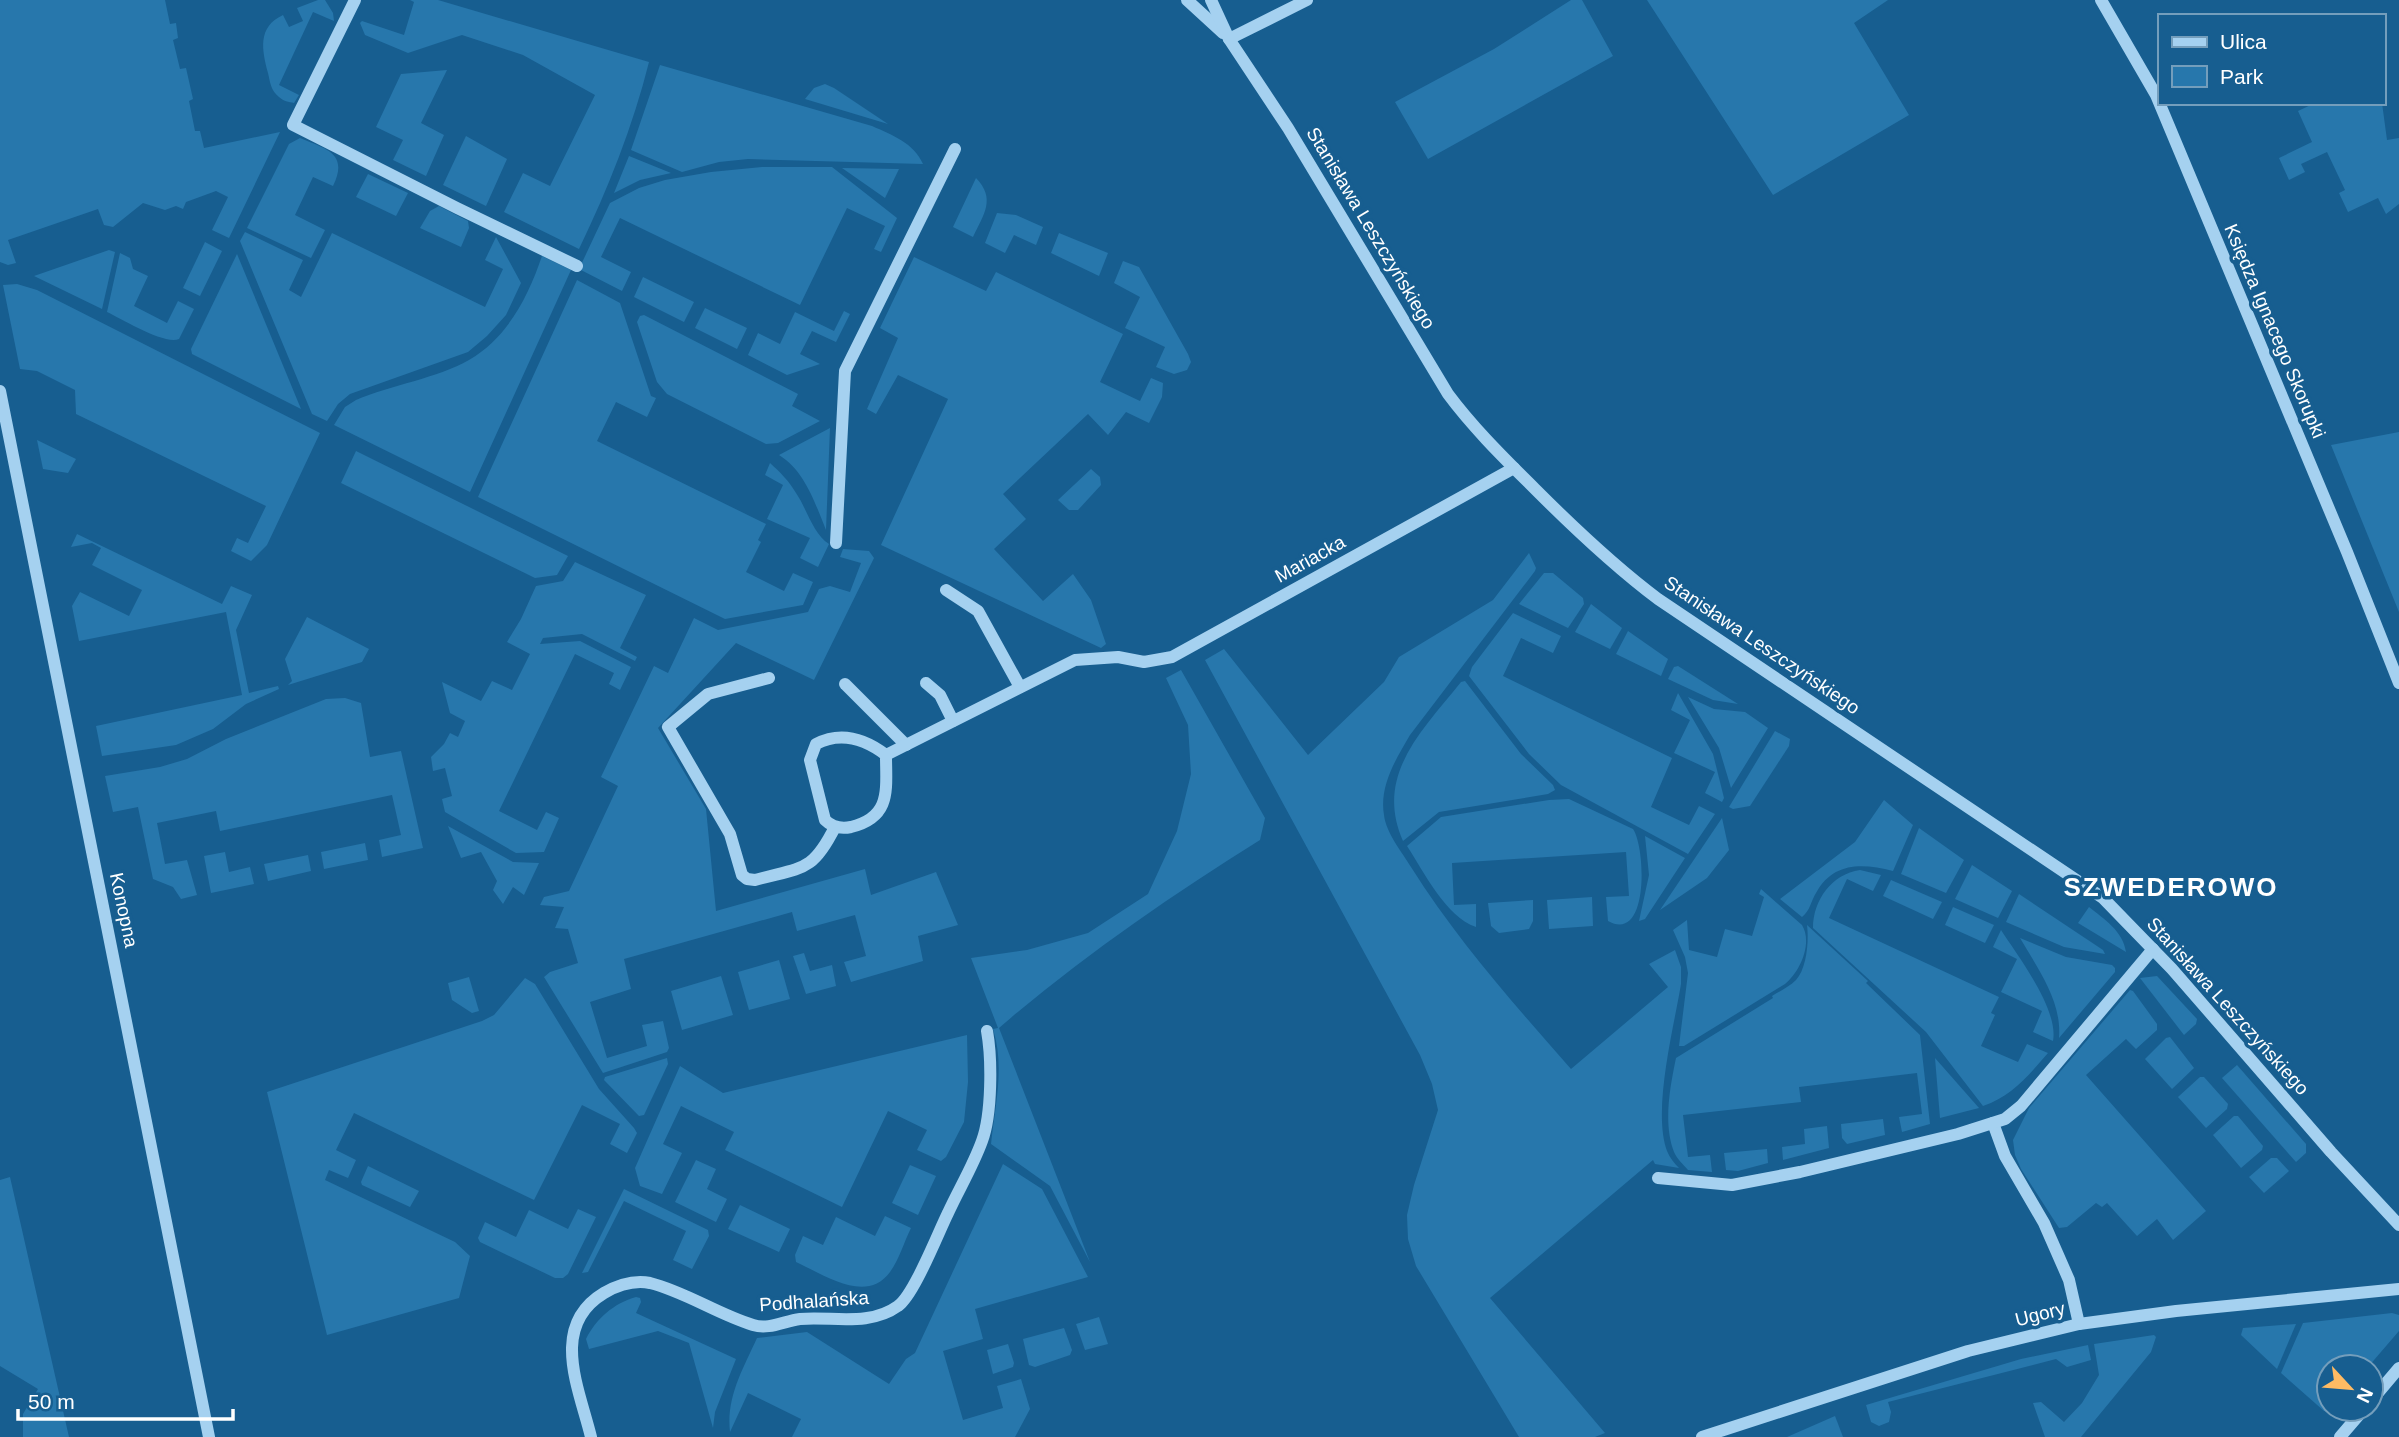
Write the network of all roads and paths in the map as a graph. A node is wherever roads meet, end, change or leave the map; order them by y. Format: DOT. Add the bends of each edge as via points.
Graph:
graph roads {
  1 [pos="355,0"];
  2 [pos="1187,0"];
  3 [pos="1211,0"];
  4 [pos="1307,0"];
  5 [pos="2101,0"];
  6 [pos="1229,39"];
  7 [pos="2158,100"];
  8 [pos="2160,105"];
  9 [pos="955,149"];
  10 [pos="577,266"];
  11 [pos="0,391"];
  12 [pos="1514,468"];
  13 [pos="836,543"];
  14 [pos="946,590"];
  15 [pos="769,678"];
  16 [pos="926,683"];
  17 [pos="2399,683"];
  18 [pos="845,684"];
  19 [pos="1020,687"];
  20 [pos="953,721"];
  21 [pos="906,745"];
  22 [pos="886,755"];
  23 [pos="835,827"];
  24 [pos="2153,949"];
  25 [pos="987,1031"];
  26 [pos="1993,1123"];
  27 [pos="1658,1178"];
  28 [pos="2399,1225"];
  29 [pos="2399,1289"];
  30 [pos="2079,1324"];
  31 [pos="2399,1368"];
  32 [pos="2385,1384"];
  33 [pos="2352,1423"];
  34 [pos="209,1437"];
  35 [pos="591,1437"];
  36 [pos="1702,1437"];
  37 [pos="2340,1437"];
  1 -- 10 [label="street" via="293,125"];
  2 -- 6 [label="street"];
  3 -- 6 [label="street, Stanisława Leszczyńskiego"];
  4 -- 6 [label="street"];
  5 -- 7 [label="street, Księdza Ignacego Skorupki"];
  6 -- 12 [label="street, Stanisława Leszczyńskiego" via="1289,128 1448,394"];
  8 -- 17 [label="street, Księdza Ignacego Skorupki"];
  9 -- 13 [label="street" via="845,371"];
  11 -- 34 [label="street, Konopna"];
  12 -- 19 [label="street, Mariacka" via="1172,657 1144,662 1118,657 1075,660"];
  12 -- 24 [label="street, Stanisława Leszczyńskiego" via="1637,584 2081,883 2112,906"];
  14 -- 19 [label="street" via="978,611"];
  15 -- 23 [label="street" via="708,694 668,727 730,834 747,879 813,862"];
  16 -- 20 [label="street" via="940,695"];
  18 -- 21 [label="street"];
  19 -- 20 [label="street, Mariacka"];
  20 -- 21 [label="street, Mariacka"];
  21 -- 22 [label="street, Mariacka"];
  22 -- 23 [label="street" via="882,808 866,822"];
  22 -- 23 [label="street" via="853,738 816,744 810,760 812,771 825,820"];
  24 -- 26 [label="street" via="2021,1106"];
  24 -- 28 [label="street, Stanisława Leszczyńskiego"];
  25 -- 35 [label="street, Podhalańska" via="989,1105 982,1143 901,1305 874,1317 799,1320 761,1327 647,1282 614,1288 593,1300 574,1328 570,1354"];
  26 -- 27 [label="street" via="1732,1185"];
  26 -- 30 [label="street" via="2005,1156 2059,1257"];
  29 -- 30 [label="street, Ugory"];
  30 -- 36 [label="street, Ugory" via="1968,1351"];
  31 -- 32 [label="street"];
  33 -- 37 [label="street"];
}
